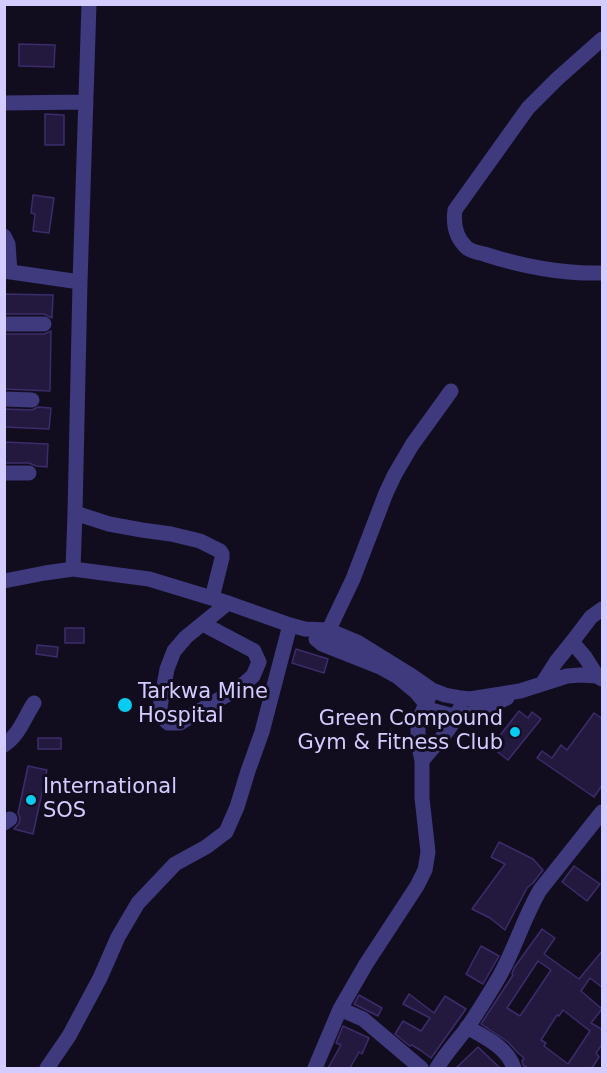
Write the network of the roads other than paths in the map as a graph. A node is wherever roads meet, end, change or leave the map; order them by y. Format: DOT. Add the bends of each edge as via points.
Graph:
graph roads {
  1 [pos="89,4"];
  2 [pos="603,39"];
  3 [pos="86,102"];
  4 [pos="4,103"];
  5 [pos="4,236"];
  6 [pos="7,271"];
  7 [pos="603,273"];
  8 [pos="80,282"];
  9 [pos="4,324"];
  10 [pos="44,324"];
  11 [pos="451,391"];
  12 [pos="4,399"];
  13 [pos="32,400"];
  14 [pos="4,473"];
  15 [pos="29,473"];
  16 [pos="75,513"];
  17 [pos="73,569"];
  18 [pos="4,581"];
  19 [pos="212,598"];
  20 [pos="228,603"];
  21 [pos="603,609"];
  22 [pos="203,624"];
  23 [pos="297,627"];
  24 [pos="328,630"];
  25 [pos="572,642"];
  26 [pos="322,644"];
  27 [pos="381,663"];
  28 [pos="600,677"];
  29 [pos="542,684"];
  30 [pos="432,690"];
  31 [pos="520,690"];
  32 [pos="461,698"];
  33 [pos="34,703"];
  34 [pos="425,705"];
  35 [pos="457,716"];
  36 [pos="4,745"];
  37 [pos="422,761"];
  38 [pos="603,812"];
  39 [pos="340,1009"];
  40 [pos="467,1027"];
  41 [pos="47,1068"];
  42 [pos="315,1068"];
  43 [pos="421,1068"];
  44 [pos="437,1068"];
  45 [pos="514,1068"];
  1 -- 3 [label="street"];
  2 -- 7 [label="street" via="528,108 455,210 453,222 468,249 537,267"];
  3 -- 4 [label="street"];
  3 -- 8 [label="street"];
  5 -- 6 [label="street" via="8,244"];
  6 -- 8 [label="street"];
  8 -- 16 [label="street"];
  9 -- 10 [label="street"];
  11 -- 24 [label="street" via="395,474"];
  12 -- 13 [label="street"];
  14 -- 15 [label="street"];
  16 -- 17 [label="street"];
  16 -- 19 [label="street" via="109,524 200,541 220,551 222,558"];
  17 -- 18 [label="street"];
  17 -- 19 [label="street" via="149,579"];
  19 -- 20 [label="street"];
  20 -- 22 [label="street"];
  20 -- 23 [label="street"];
  21 -- 25 [label="street"];
  22 -- 22 [label="street" via="174,651 167,669 160,706 168,723 180,723 238,688 253,676 259,662 254,651"];
  23 -- 24 [label="street"];
  23 -- 26 [label="street"];
  23 -- 41 [label="street" via="226,832 175,864 138,903 69,1036"];
  24 -- 26 [label="street"];
  24 -- 27 [label="street" via="359,643"];
  25 -- 28 [label="street"];
  25 -- 29 [label="street"];
  26 -- 27 [label="street"];
  27 -- 30 [label="street" via="409,674"];
  27 -- 34 [label="street" via="416,692"];
  28 -- 29 [label="street" via="567,676"];
  29 -- 31 [label="street"];
  30 -- 32 [label="street"];
  30 -- 34 [label="street"];
  31 -- 32 [label="street"];
  31 -- 35 [label="street" via="472,714"];
  32 -- 35 [label="street"];
  33 -- 36 [label="street" via="13,739"];
  34 -- 35 [label="street"];
  34 -- 37 [label="street" via="418,727"];
  35 -- 37 [label="street"];
  37 -- 39 [label="street" via="429,852 425,870"];
  38 -- 40 [label="street" via="540,890 500,975"];
  39 -- 42 [label="street"];
  39 -- 43 [label="street" via="363,1019"];
  40 -- 44 [label="street"];
  40 -- 45 [label="street" via="494,1042"];
}
